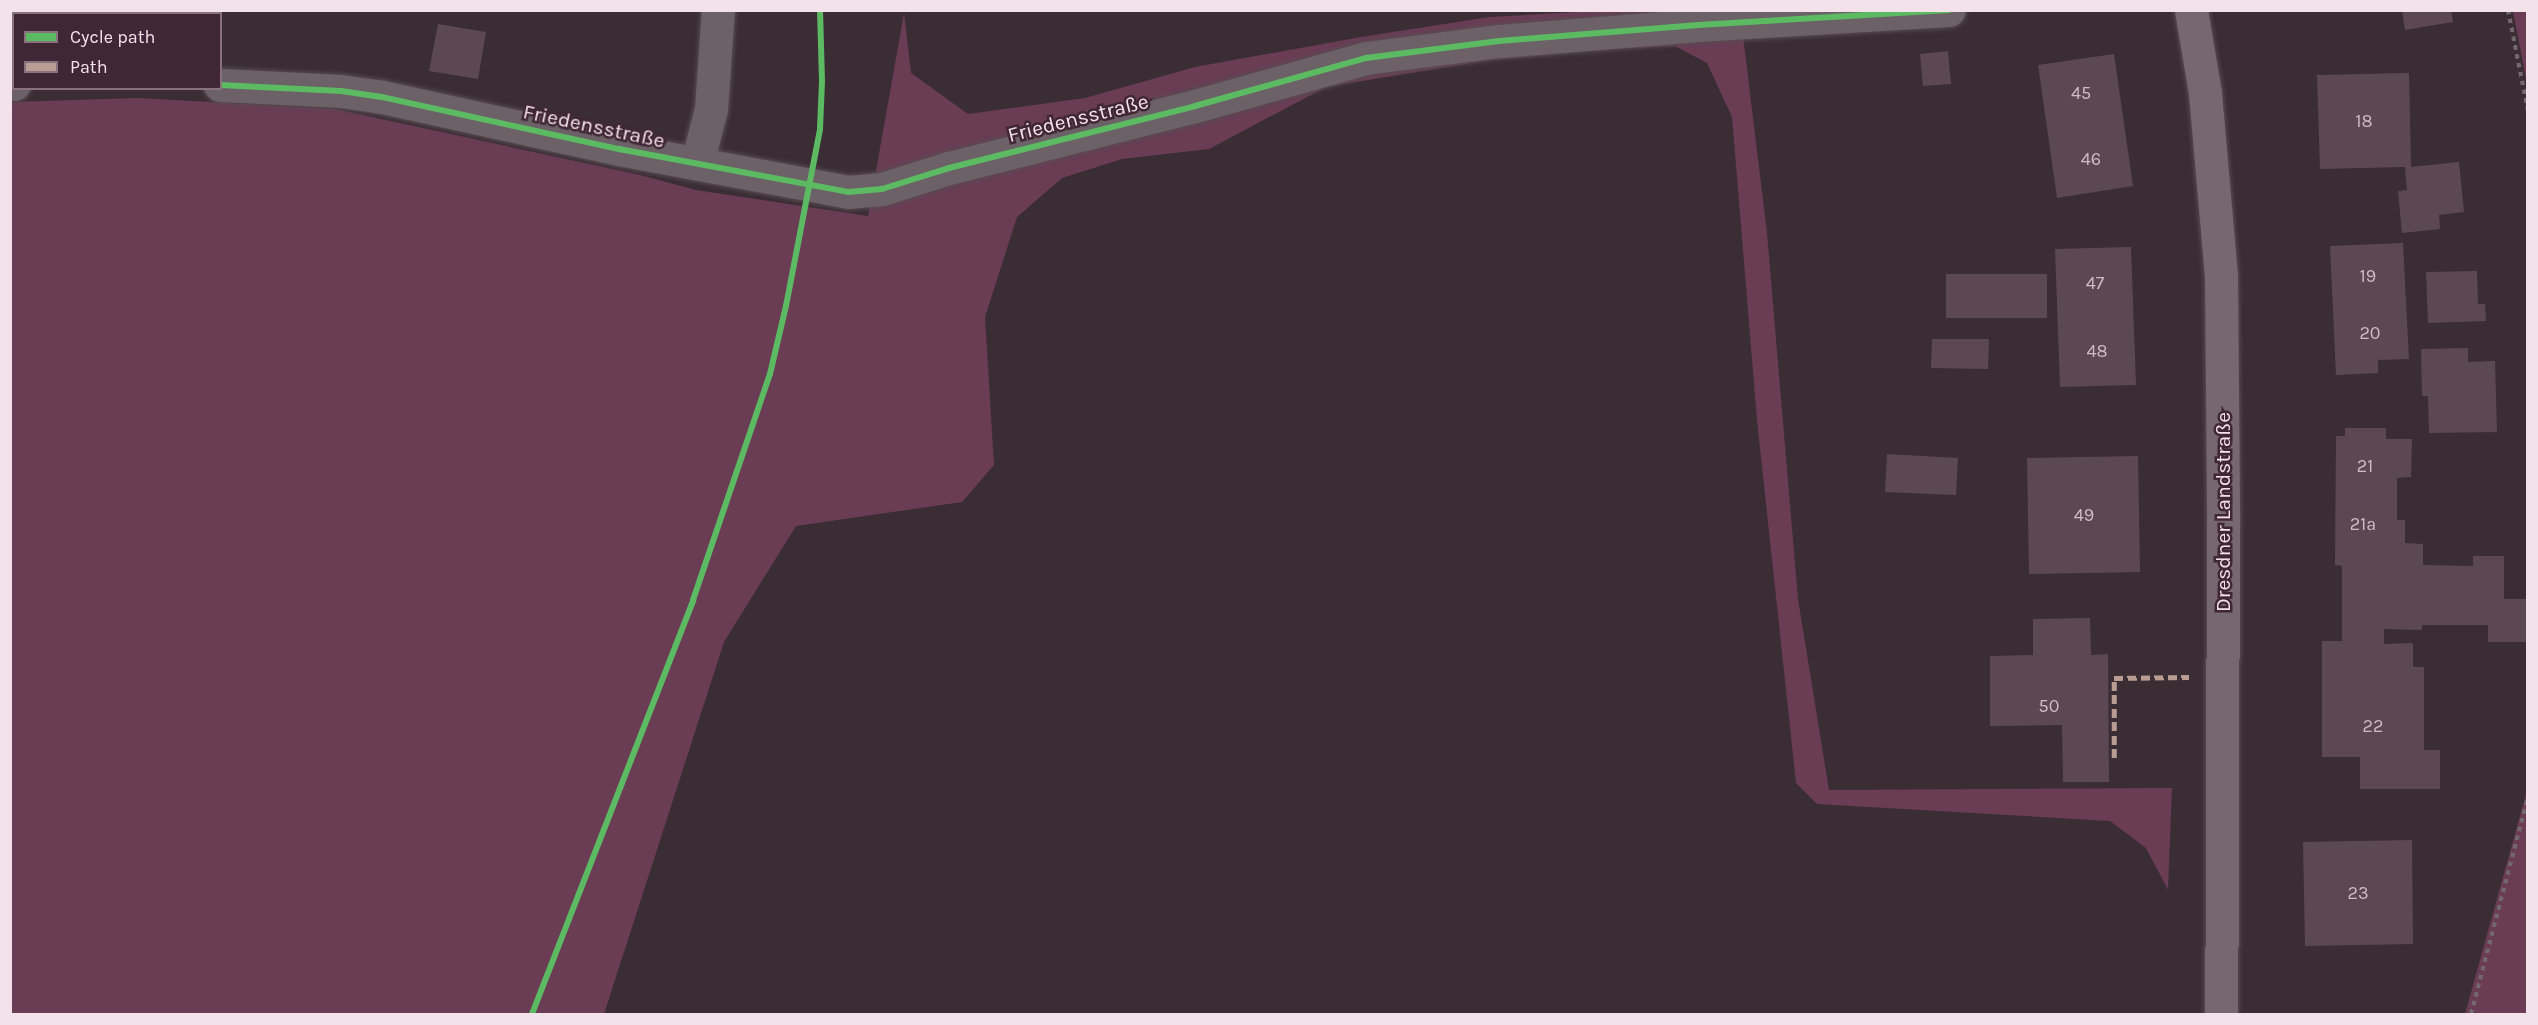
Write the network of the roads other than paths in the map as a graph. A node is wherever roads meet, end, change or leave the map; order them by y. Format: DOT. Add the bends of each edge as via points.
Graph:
graph roads {
  1 [pos="718,10"];
  2 [pos="1949,10"];
  3 [pos="2192,10"];
  4 [pos="222,85"];
  5 [pos="697,163"];
  6 [pos="2221,1014"];
  1 -- 5 [label="street" via="711,109"];
  2 -- 5 [label="street, Friedensstraße" via="1499,41 1366,58 882,189 848,192"];
  3 -- 6 [label="street, Dresdner Landstraße" via="2205,93 2221,275"];
  4 -- 5 [label="street, Friedensstraße" via="382,97"];
}
